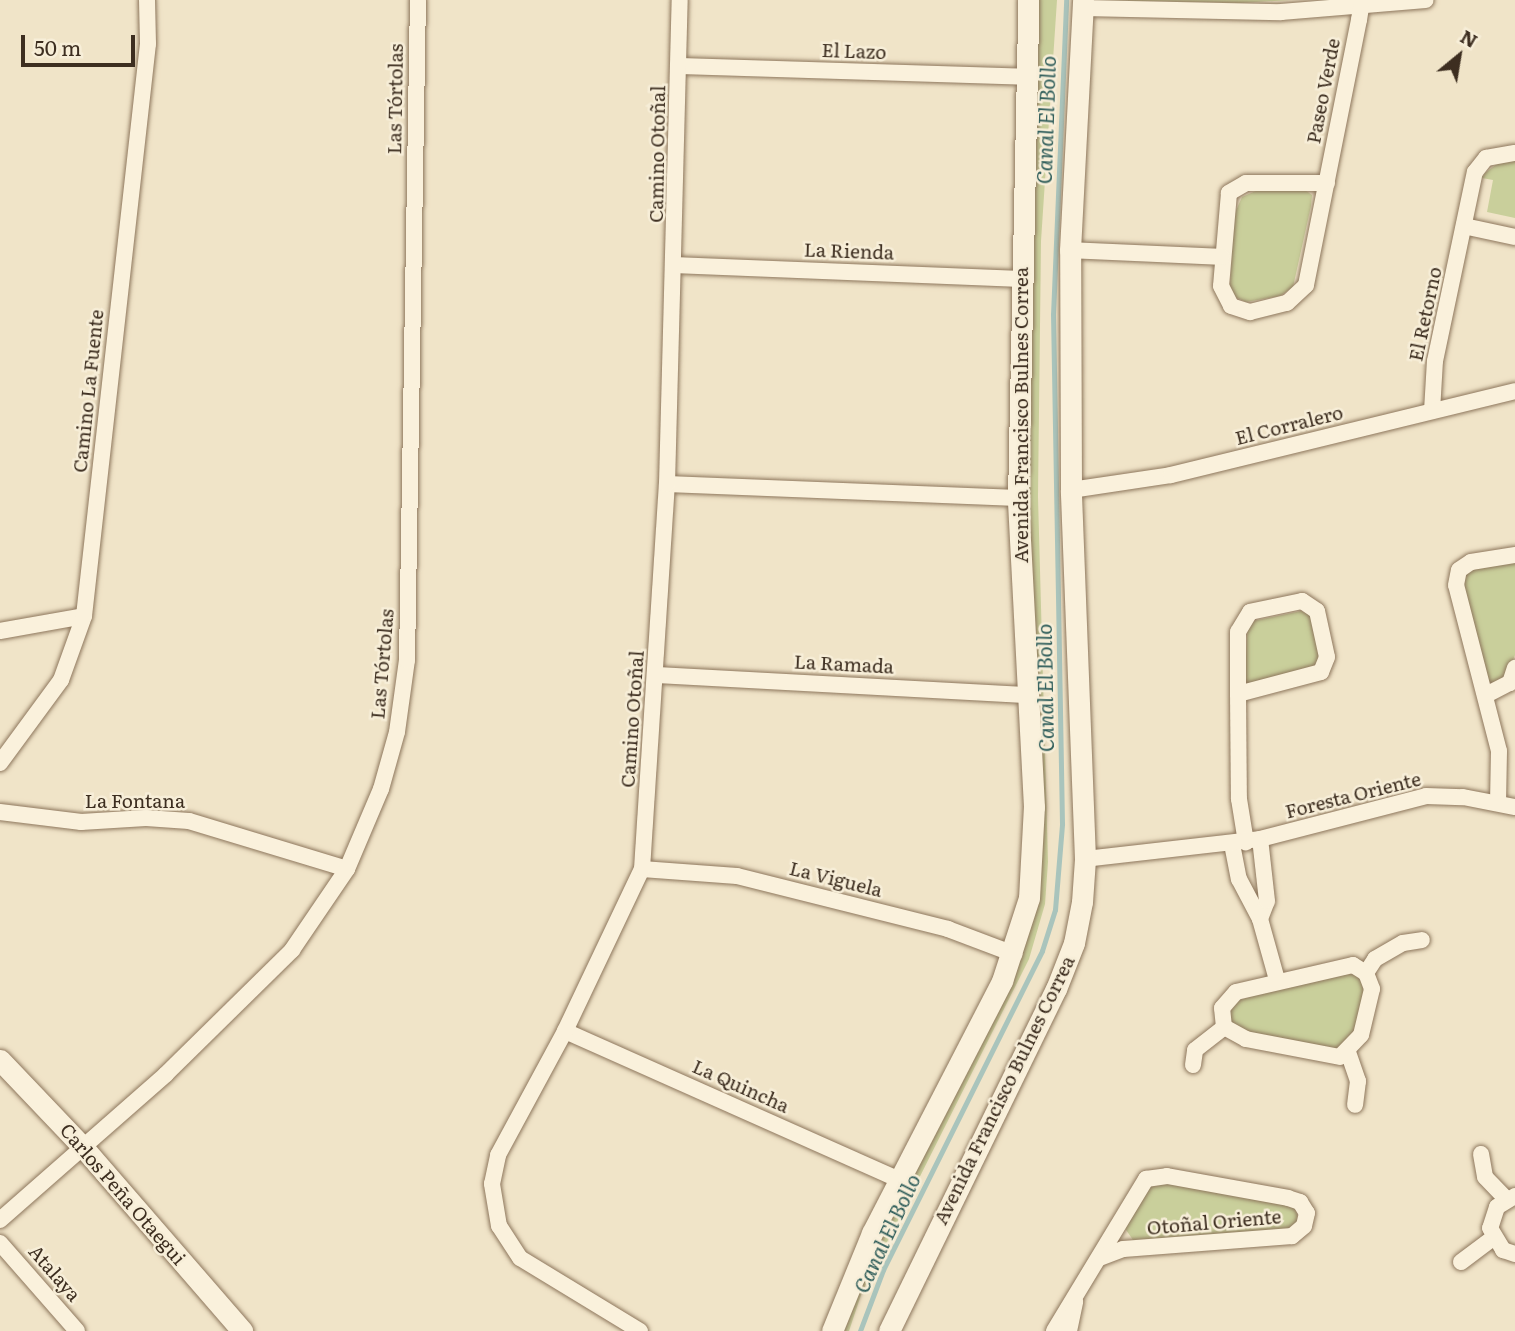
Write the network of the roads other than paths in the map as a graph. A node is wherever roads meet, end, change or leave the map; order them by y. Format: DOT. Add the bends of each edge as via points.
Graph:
graph roads {
  1 [pos="147,0"];
  2 [pos="418,0"];
  3 [pos="680,0"];
  4 [pos="1028,0"];
  5 [pos="1426,0"];
  6 [pos="1083,4"];
  7 [pos="1361,8"];
  8 [pos="680,66"];
  9 [pos="1026,77"];
  10 [pos="1515,153"];
  11 [pos="1326,183"];
  12 [pos="1464,226"];
  13 [pos="1515,237"];
  14 [pos="1070,250"];
  15 [pos="1222,257"];
  16 [pos="675,265"];
  17 [pos="1020,279"];
  18 [pos="1515,391"];
  19 [pos="1432,411"];
  20 [pos="667,484"];
  21 [pos="1071,490"];
  22 [pos="1018,498"];
  23 [pos="1515,555"];
  24 [pos="84,616"];
  25 [pos="0,631"];
  26 [pos="1515,668"];
  27 [pos="657,675"];
  28 [pos="1238,694"];
  29 [pos="1029,695"];
  30 [pos="1486,695"];
  31 [pos="0,763"];
  32 [pos="1497,803"];
  33 [pos="1515,807"];
  34 [pos="0,812"];
  35 [pos="1246,842"];
  36 [pos="1085,859"];
  37 [pos="346,869"];
  38 [pos="642,869"];
  39 [pos="1260,919"];
  40 [pos="1422,940"];
  41 [pos="1014,954"];
  42 [pos="1366,973"];
  43 [pos="1277,980"];
  44 [pos="1224,1027"];
  45 [pos="565,1031"];
  46 [pos="1348,1052"];
  47 [pos="0,1060"];
  48 [pos="1193,1065"];
  49 [pos="1355,1105"];
  50 [pos="82,1146"];
  51 [pos="1481,1154"];
  52 [pos="900,1180"];
  53 [pos="1510,1197"];
  54 [pos="0,1220"];
  55 [pos="1117,1224"];
  56 [pos="1492,1239"];
  57 [pos="0,1243"];
  58 [pos="1139,1250"];
  59 [pos="1515,1254"];
  60 [pos="1098,1258"];
  61 [pos="1461,1262"];
  62 [pos="1076,1296"];
  63 [pos="77,1331"];
  64 [pos="242,1331"];
  65 [pos="640,1331"];
  66 [pos="832,1331"];
  67 [pos="889,1331"];
  68 [pos="1054,1331"];
  69 [pos="1069,1331"];
  1 -- 24 [label="street, Camino La Fuente" via="148,44"];
  2 -- 37 [label="street, Las Tórtolas" via="407,660 390,761"];
  3 -- 8 [label="street, Camino Otoñal"];
  4 -- 9 [label="street, Avenida Francisco Bulnes Correa"];
  5 -- 7 [label="street"];
  6 -- 7 [label="street" via="1281,12"];
  6 -- 14 [label="street, Avenida Francisco Bulnes Correa"];
  7 -- 11 [label="street, Paseo Verde"];
  8 -- 9 [label="street, El Lazo"];
  8 -- 16 [label="street, Camino Otoñal"];
  9 -- 17 [label="street, Avenida Francisco Bulnes Correa"];
  10 -- 12 [label="street, El Retorno" via="1489,157 1478,164"];
  11 -- 15 [label="street, Paseo Verde" via="1235,187 1226,200"];
  11 -- 15 [label="street, Paseo Verde" via="1308,280 1292,301 1250,312 1235,309 1222,292"];
  12 -- 13 [label="street"];
  12 -- 19 [label="street, El Retorno" via="1435,361"];
  14 -- 15 [label="street"];
  14 -- 21 [label="street, Avenida Francisco Bulnes Correa"];
  16 -- 17 [label="street, La Rienda"];
  16 -- 20 [label="street, Camino Otoñal"];
  17 -- 22 [label="street, Avenida Francisco Bulnes Correa"];
  18 -- 19 [label="street, El Corralero"];
  19 -- 21 [label="street, El Corralero" via="1171,475"];
  20 -- 22 [label="street"];
  20 -- 27 [label="street, Camino Otoñal"];
  21 -- 36 [label="street, Avenida Francisco Bulnes Correa"];
  22 -- 29 [label="street, Avenida Francisco Bulnes Correa"];
  23 -- 30 [label="street" via="1471,562 1459,570 1456,585"];
  24 -- 25 [label="street"];
  24 -- 31 [label="street, Camino La Fuente" via="61,680"];
  26 -- 30 [label="street" via="1510,683"];
  27 -- 29 [label="street, La Ramada"];
  27 -- 38 [label="street, Camino Otoñal"];
  28 -- 28 [label="street" via="1321,672 1327,657 1317,611 1302,601 1250,612 1242,620"];
  28 -- 35 [label="street" via="1239,799"];
  29 -- 41 [label="street, Avenida Francisco Bulnes Correa" via="1032,871"];
  30 -- 32 [label="street" via="1499,751"];
  32 -- 33 [label="street, Foresta Oriente"];
  32 -- 35 [label="street, Foresta Oriente" via="1426,796"];
  34 -- 37 [label="street, La Fontana" via="81,822 189,821"];
  35 -- 36 [label="street, Foresta Oriente"];
  35 -- 39 [label="street" via="1266,901"];
  35 -- 39 [label="street" via="1239,879"];
  36 -- 67 [label="street, Avenida Francisco Bulnes Correa" via="1083,902 1066,966"];
  37 -- 50 [label="street, Las Tórtolas" via="312,925 257,987"];
  38 -- 41 [label="street, La Viguela" via="737,876 948,929"];
  38 -- 45 [label="street, Camino Otoñal"];
  39 -- 43 [label="street"];
  40 -- 42 [label="street" via="1403,943 1375,959"];
  41 -- 52 [label="street, Avenida Francisco Bulnes Correa"];
  42 -- 43 [label="street" via="1353,965 1338,966"];
  42 -- 46 [label="street" via="1371,989 1362,1035"];
  43 -- 44 [label="street" via="1236,992 1227,1000 1221,1018"];
  44 -- 46 [label="street" via="1246,1039 1331,1056"];
  44 -- 48 [label="street" via="1195,1050"];
  45 -- 52 [label="street, La Quincha"];
  45 -- 65 [label="street, Camino Otoñal" via="498,1155 492,1184 495,1214 520,1258"];
  46 -- 49 [label="street" via="1358,1081"];
  47 -- 50 [label="street, Carlos Peña Otaegui"];
  50 -- 54 [label="street, Las Tórtolas"];
  50 -- 64 [label="street, Carlos Peña Otaegui"];
  51 -- 53 [label="street" via="1485,1177"];
  52 -- 66 [label="street, Avenida Francisco Bulnes Correa" via="859,1260"];
  53 -- 56 [label="street" via="1497,1207 1490,1228"];
  55 -- 58 [label="street, Otoñal Oriente" via="1124,1242"];
  55 -- 58 [label="street, Otoñal Oriente" via="1140,1184 1158,1175 1292,1199 1307,1213 1302,1229 1292,1236 1223,1238"];
  55 -- 60 [label="street, Otoñal Oriente"];
  56 -- 59 [label="street"];
  56 -- 61 [label="street"];
  57 -- 63 [label="street, Atalaya"];
  58 -- 60 [label="street, Otoñal Oriente" via="1117,1250"];
  60 -- 62 [label="street, Otoñal Oriente"];
  62 -- 68 [label="street, Otoñal Oriente"];
  62 -- 69 [label="street, Otoñal Oriente"];
}
